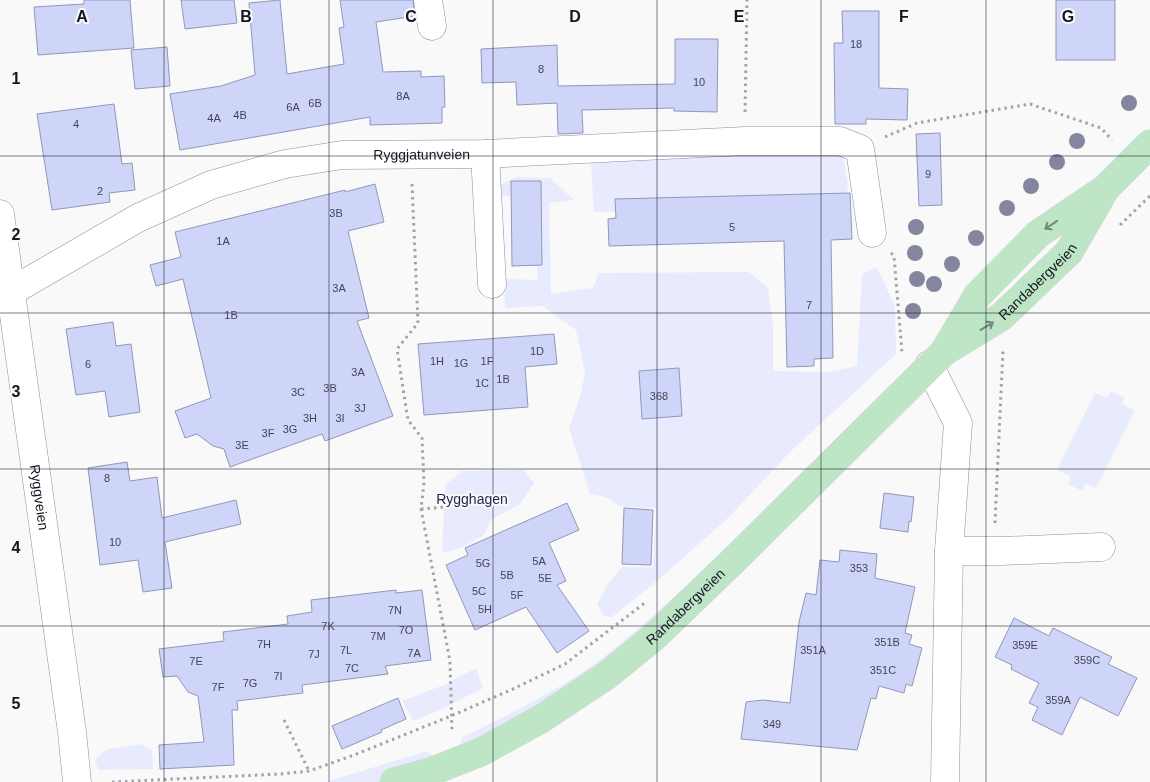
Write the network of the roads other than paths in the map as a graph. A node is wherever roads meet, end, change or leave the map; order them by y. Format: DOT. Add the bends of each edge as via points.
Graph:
graph roads {
  1 [pos="1150,144"];
  2 [pos="485,154"];
  3 [pos="0,214"];
  4 [pos="872,233"];
  5 [pos="492,284"];
  6 [pos="12,291"];
  7 [pos="937,358"];
  8 [pos="1101,547"];
  9 [pos="949,551"];
  10 [pos="77,782"];
  11 [pos="394,782"];
  12 [pos="946,782"];
  1 -- 7 [label="main road, Randabergveien" via="1106,188 1069,252 1001,317"];
  2 -- 4 [label="street, Ryggjatunveien" via="744,141 840,142 860,149"];
  2 -- 5 [label="street"];
  2 -- 6 [label="street, Ryggjatunveien" via="332,156 285,164 211,185 138,218"];
  3 -- 6 [label="street, Ryggveien"];
  6 -- 10 [label="street, Ryggveien"];
  7 -- 9 [label="street" via="958,423"];
  7 -- 11 [label="main road, Randabergveien" via="654,637 606,676 541,719 481,752"];
  8 -- 9 [label="street"];
  9 -- 12 [label="street"];
}
